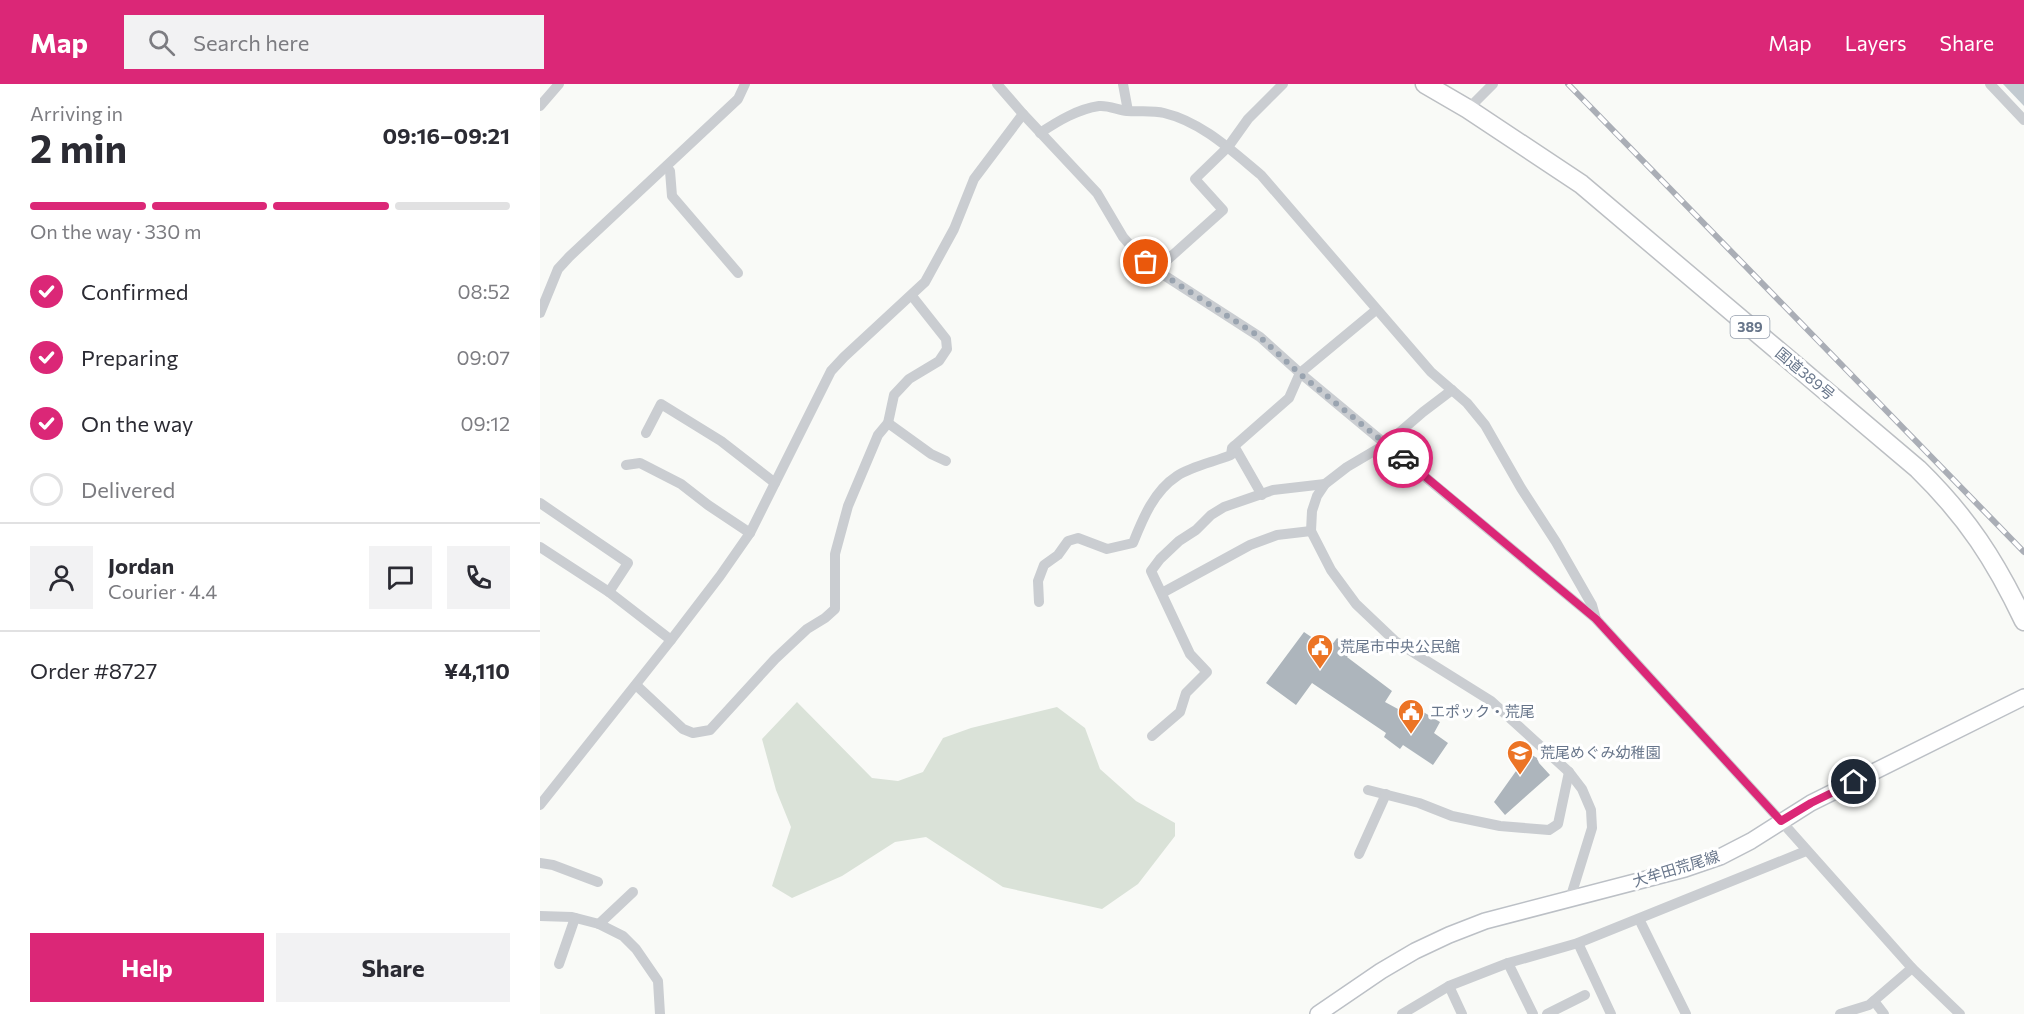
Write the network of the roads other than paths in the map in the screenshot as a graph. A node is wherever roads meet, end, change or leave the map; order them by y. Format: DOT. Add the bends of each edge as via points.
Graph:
graph roads {
  1 [pos="559,84"];
  2 [pos="746,84"];
  3 [pos="998,84"];
  4 [pos="1123,84"];
  5 [pos="1283,84"];
  6 [pos="1425,84"];
  7 [pos="1493,84"];
  8 [pos="1990,84"];
  9 [pos="540,106"];
  10 [pos="1468,109"];
  11 [pos="1128,111"];
  12 [pos="1023,114"];
  13 [pos="2024,120"];
  14 [pos="1040,133"];
  15 [pos="1228,147"];
  16 [pos="666,167"];
  17 [pos="1156,270"];
  18 [pos="738,273"];
  19 [pos="912,296"];
  20 [pos="1376,310"];
  21 [pos="540,313"];
  22 [pos="1300,374"];
  23 [pos="1452,390"];
  24 [pos="888,423"];
  25 [pos="646,433"];
  26 [pos="1386,444"];
  27 [pos="1234,446"];
  28 [pos="946,461"];
  29 [pos="626,465"];
  30 [pos="775,483"];
  31 [pos="1325,484"];
  32 [pos="1262,495"];
  33 [pos="540,503"];
  34 [pos="1311,531"];
  35 [pos="750,532"];
  36 [pos="540,547"];
  37 [pos="609,592"];
  38 [pos="1162,593"];
  39 [pos="1039,602"];
  40 [pos="1596,619"];
  41 [pos="2024,621"];
  42 [pos="671,640"];
  43 [pos="636,685"];
  44 [pos="2024,697"];
  45 [pos="1152,736"];
  46 [pos="1569,772"];
  47 [pos="1368,790"];
  48 [pos="1386,794"];
  49 [pos="540,804"];
  50 [pos="1781,821"];
  51 [pos="1806,851"];
  52 [pos="1359,854"];
  53 [pos="540,863"];
  54 [pos="598,882"];
  55 [pos="633,892"];
  56 [pos="1570,899"];
  57 [pos="540,916"];
  58 [pos="574,918"];
  59 [pos="1640,919"];
  60 [pos="598,924"];
  61 [pos="1578,944"];
  62 [pos="1508,963"];
  63 [pos="559,964"];
  64 [pos="1912,968"];
  65 [pos="1449,986"];
  66 [pos="1585,995"];
  67 [pos="1874,1001"];
  68 [pos="660,1014"];
  69 [pos="1318,1014"];
  70 [pos="1402,1014"];
  71 [pos="1462,1014"];
  72 [pos="1533,1014"];
  73 [pos="1548,1014"];
  74 [pos="1611,1014"];
  75 [pos="1686,1014"];
  76 [pos="1840,1014"];
  77 [pos="1884,1014"];
  78 [pos="1960,1014"];
  1 -- 9 [label="street"];
  2 -- 16 [label="street" via="738,99"];
  3 -- 12 [label="street"];
  4 -- 11 [label="street"];
  5 -- 15 [label="street" via="1248,119"];
  6 -- 10 [label="highway, 国道389号 / 389"];
  7 -- 10 [label="street"];
  8 -- 13 [label="street"];
  10 -- 41 [label="highway, 国道389号 / 389" via="1581,184 1918,469 1972,529"];
  11 -- 14 [label="street" via="1101,106 1060,120"];
  11 -- 15 [label="street" via="1181,117"];
  12 -- 14 [label="street"];
  12 -- 19 [label="street" via="974,179 939,258"];
  14 -- 17 [label="street" via="1097,193 1123,237"];
  15 -- 17 [label="street" via="1195,179 1223,210"];
  15 -- 20 [label="street" via="1261,176"];
  16 -- 18 [label="street" via="670,171 672,196"];
  16 -- 21 [label="street" via="558,269"];
  17 -- 22 [label="street" via="1260,337"];
  19 -- 24 [label="street" via="946,339 947,349 939,361 894,395"];
  19 -- 30 [label="street" via="831,371"];
  20 -- 22 [label="street"];
  20 -- 23 [label="street"];
  22 -- 26 [label="street"];
  22 -- 27 [label="street" via="1289,398"];
  23 -- 26 [label="street"];
  23 -- 40 [label="street" via="1485,425 1587,596"];
  24 -- 28 [label="street"];
  24 -- 43 [label="street" via="878,435 848,506 835,554 835,609 776,659 710,730 693,733 683,729"];
  25 -- 30 [label="street" via="661,404 721,441"];
  26 -- 31 [label="street"];
  26 -- 40 [label="street"];
  27 -- 32 [label="street"];
  27 -- 39 [label="street" via="1230,455 1179,475 1167,484 1147,509 1133,543 1107,549 1078,538 1068,540 1059,555 1044,565 1038,581"];
  29 -- 35 [label="street" via="640,463 681,484"];
  30 -- 35 [label="street"];
  31 -- 32 [label="street" via="1273,490"];
  31 -- 34 [label="street" via="1312,511"];
  32 -- 38 [label="street" via="1211,514 1160,559 1151,571"];
  33 -- 37 [label="street" via="628,563"];
  34 -- 38 [label="street" via="1250,545"];
  34 -- 46 [label="street" via="1331,570 1356,603 1395,641 1491,700"];
  35 -- 42 [label="street"];
  36 -- 37 [label="street"];
  37 -- 42 [label="street"];
  38 -- 45 [label="street" via="1191,654 1207,672 1186,693 1180,712"];
  40 -- 50 [label="street"];
  42 -- 43 [label="street"];
  43 -- 49 [label="street"];
  44 -- 50 [label="main road, 大牟田荒尾線"];
  46 -- 48 [label="street" via="1558,824 1549,830 1500,826 1452,816"];
  46 -- 56 [label="street" via="1591,810 1592,828"];
  47 -- 48 [label="street"];
  48 -- 52 [label="street"];
  50 -- 51 [label="street"];
  50 -- 56 [label="main road, 大牟田荒尾線" via="1720,857"];
  51 -- 59 [label="street"];
  51 -- 64 [label="street"];
  53 -- 54 [label="street"];
  55 -- 60 [label="street"];
  56 -- 69 [label="main road, 大牟田荒尾線" via="1485,921 1449,935 1390,966"];
  57 -- 58 [label="street"];
  58 -- 60 [label="street"];
  58 -- 63 [label="street"];
  59 -- 61 [label="street"];
  59 -- 75 [label="street"];
  60 -- 68 [label="street" via="623,936 642,957 658,981"];
  61 -- 62 [label="street"];
  61 -- 74 [label="street"];
  62 -- 65 [label="street"];
  62 -- 72 [label="street"];
  64 -- 67 [label="street"];
  64 -- 78 [label="street"];
  65 -- 70 [label="street"];
  65 -- 71 [label="street"];
  66 -- 73 [label="street"];
  67 -- 76 [label="street"];
  67 -- 77 [label="street"];
}
